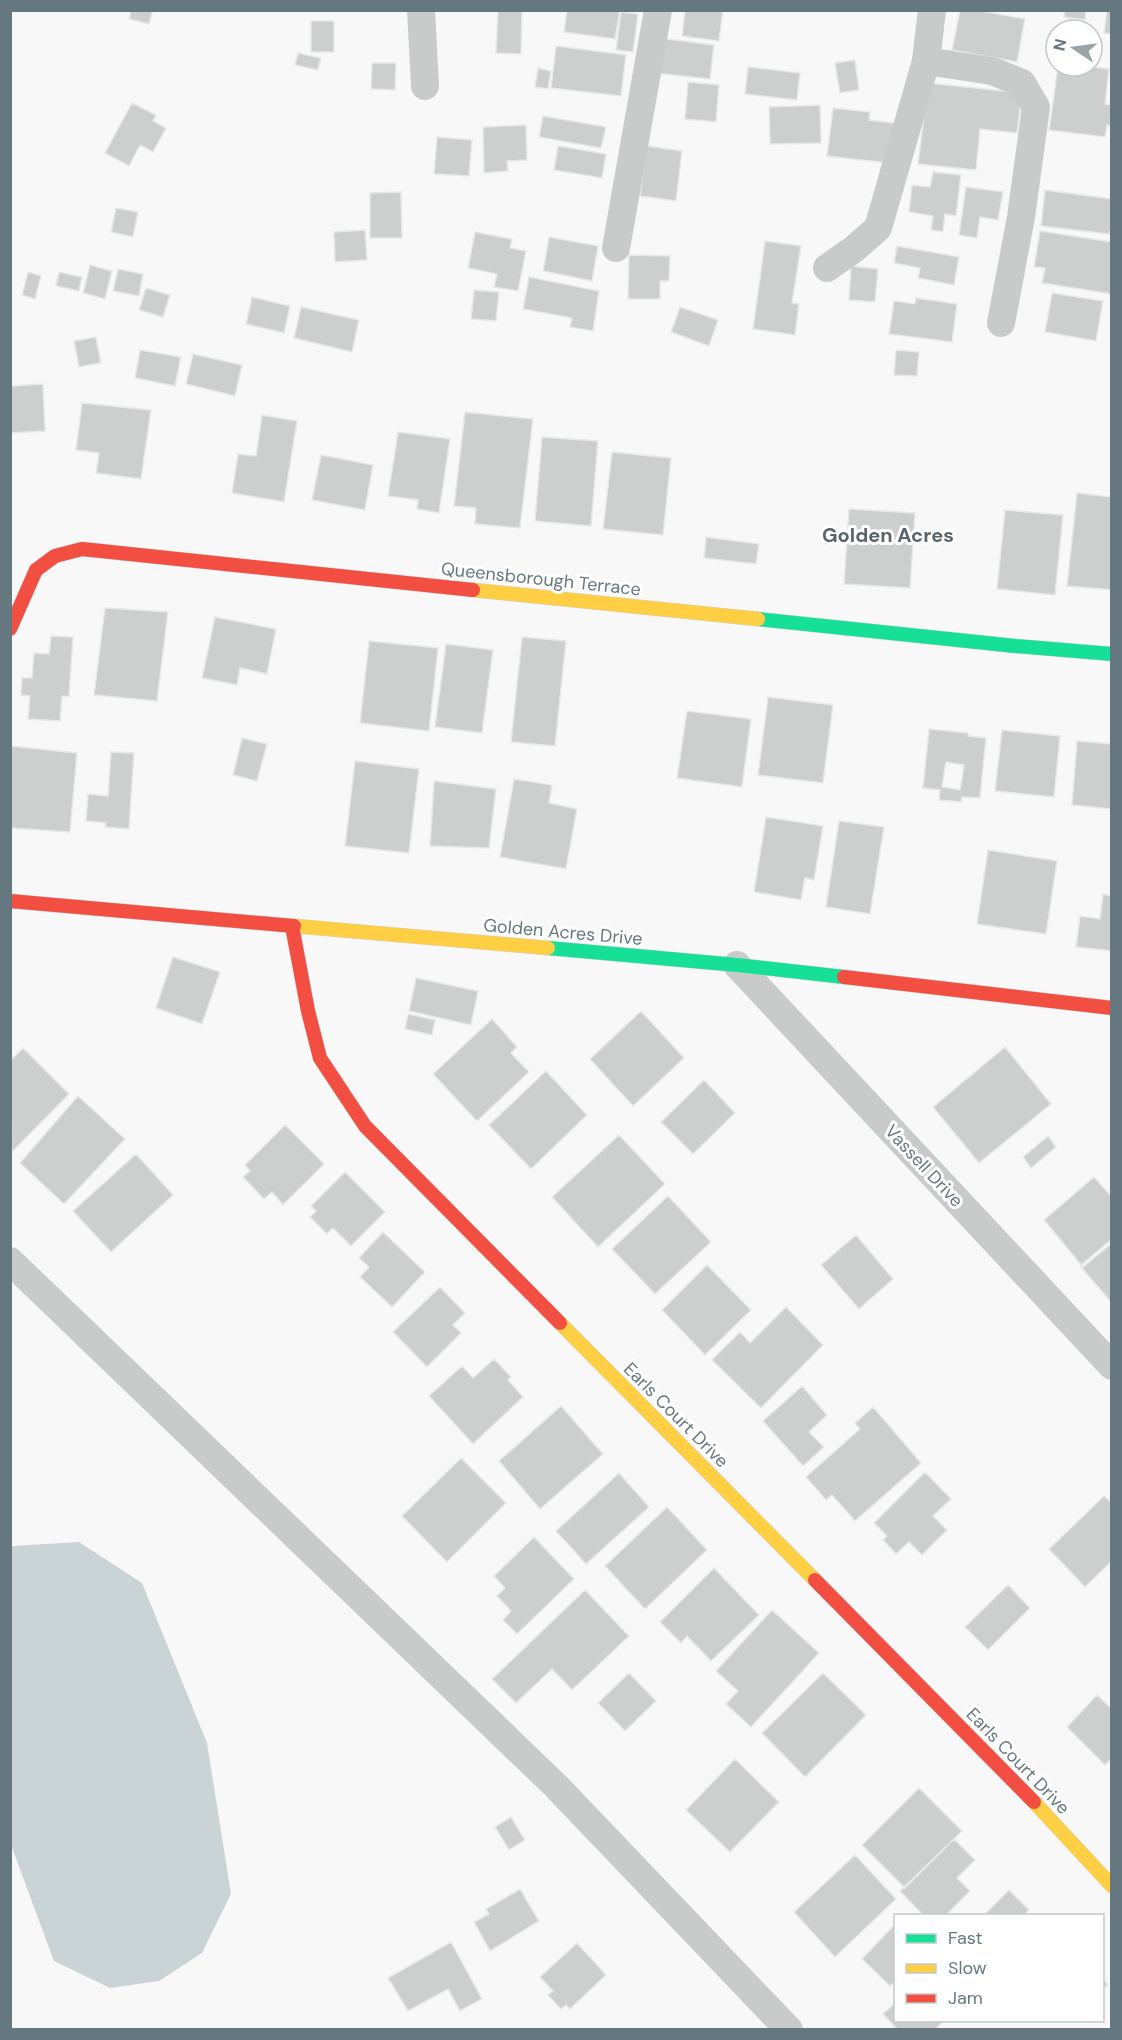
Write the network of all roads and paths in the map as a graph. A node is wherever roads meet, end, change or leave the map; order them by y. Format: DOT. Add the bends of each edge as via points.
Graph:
graph roads {
  1 [pos="422,10"];
  2 [pos="658,10"];
  3 [pos="933,10"];
  4 [pos="926,62"];
  5 [pos="425,86"];
  6 [pos="616,248"];
  7 [pos="827,268"];
  8 [pos="1001,323"];
  9 [pos="10,629"];
  10 [pos="1112,654"];
  11 [pos="10,901"];
  12 [pos="292,926"];
  13 [pos="737,965"];
  14 [pos="1112,1008"];
  15 [pos="10,1261"];
  16 [pos="1112,1366"];
  17 [pos="1112,1886"];
  18 [pos="784,2028"];
  1 -- 5 [label="street"];
  2 -- 6 [label="street"];
  3 -- 4 [label="street"];
  4 -- 7 [label="street" via="878,228"];
  4 -- 8 [label="street" via="992,71 1022,83 1036,107"];
  9 -- 10 [label="street, Queensborough Terrace" via="36,570 55,556 82,549"];
  11 -- 12 [label="street, Golden Acres Drive"];
  12 -- 13 [label="street, Golden Acres Drive"];
  12 -- 17 [label="street, Earls Court Drive" via="320,1058 365,1126 1016,1783"];
  13 -- 14 [label="street, Golden Acres Drive"];
  13 -- 16 [label="street, Vassell Drive"];
  15 -- 18 [label="street" via="556,1786"];
}
